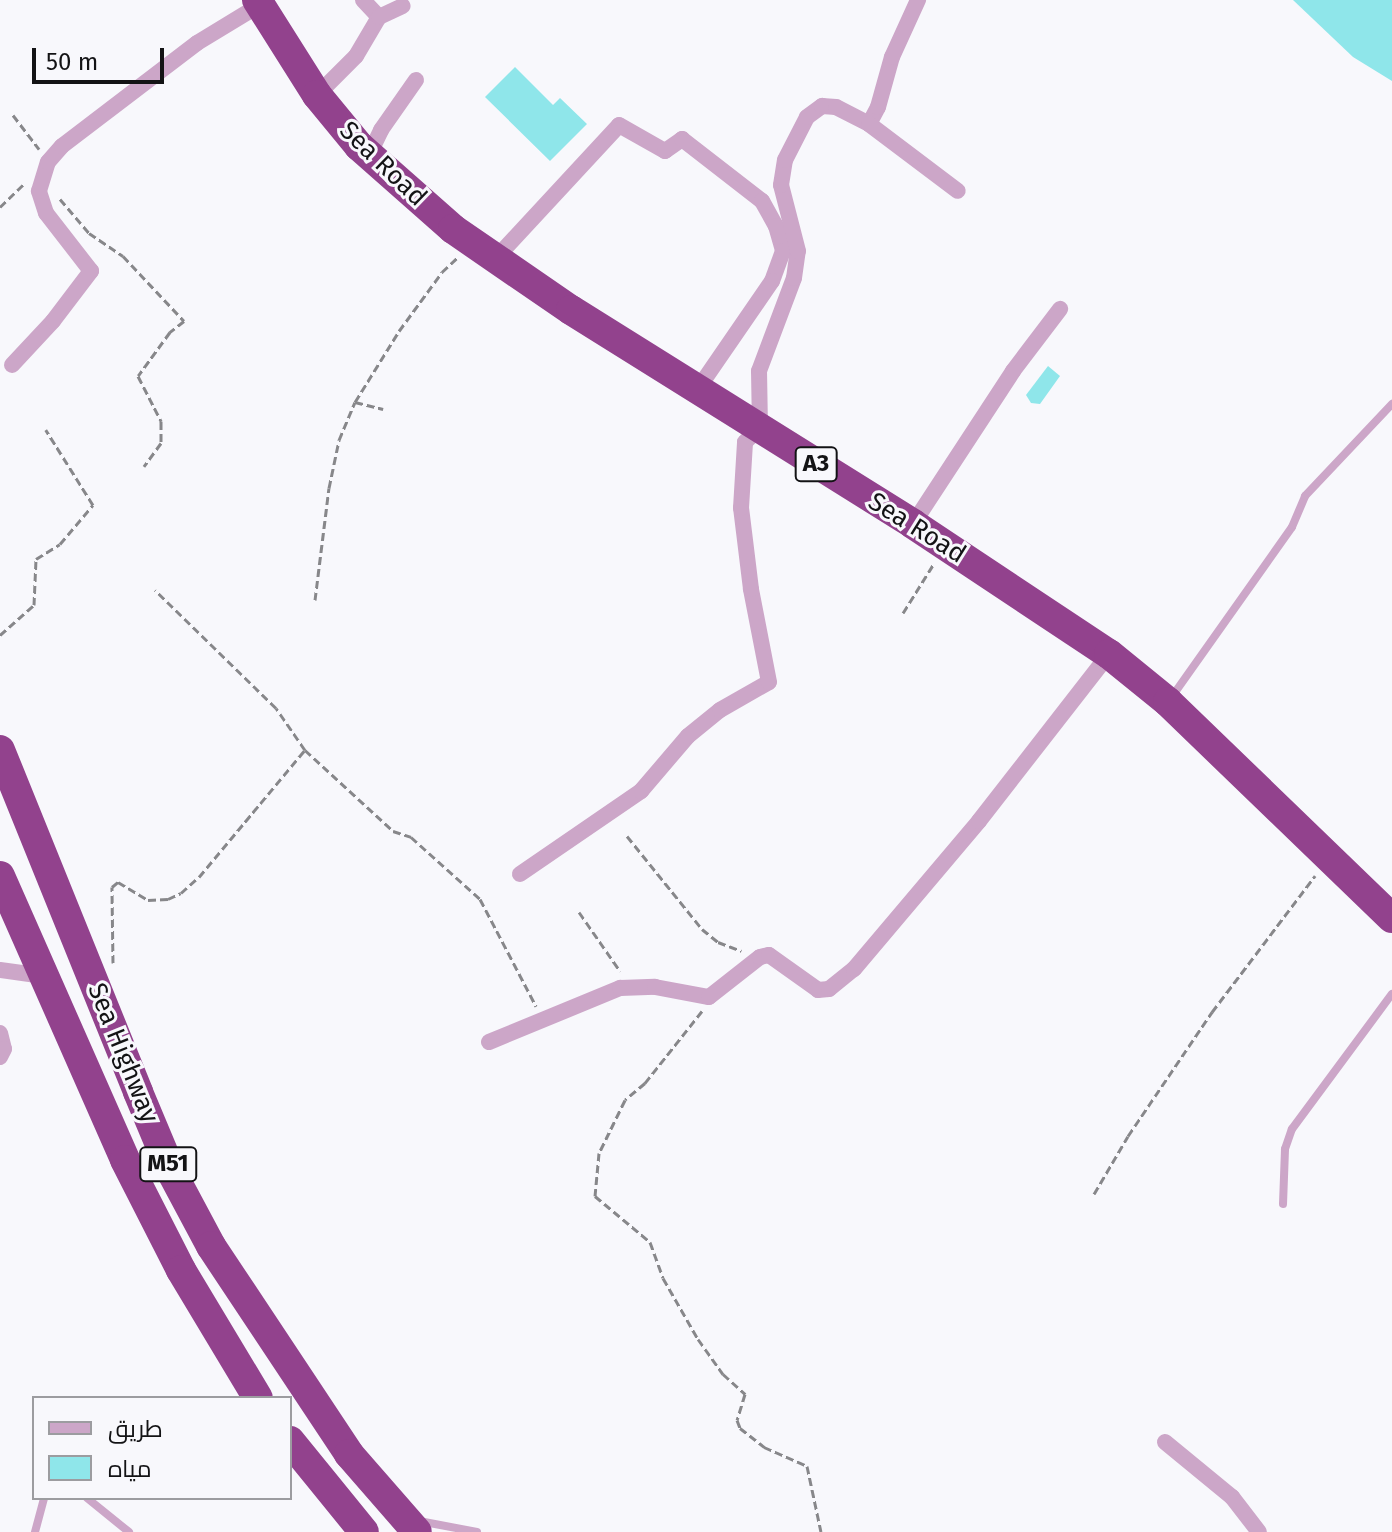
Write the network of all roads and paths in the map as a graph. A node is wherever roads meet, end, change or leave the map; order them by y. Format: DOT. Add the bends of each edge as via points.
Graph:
graph roads {
  1 [pos="363,0"];
  2 [pos="918,0"];
  3 [pos="261,2"];
  4 [pos="403,6"];
  5 [pos="379,17"];
  6 [pos="416,80"];
  7 [pos="317,95"];
  8 [pos="13,115"];
  9 [pos="869,124"];
  10 [pos="369,155"];
  11 [pos="46,166"];
  12 [pos="958,191"];
  13 [pos="0,207"];
  14 [pos="485,250"];
  15 [pos="1060,309"];
  16 [pos="12,365"];
  17 [pos="697,390"];
  18 [pos="355,402"];
  19 [pos="1392,404"];
  20 [pos="383,409"];
  21 [pos="760,428"];
  22 [pos="46,430"];
  23 [pos="144,466"];
  24 [pos="913,524"];
  25 [pos="948,547"];
  26 [pos="155,590"];
  27 [pos="315,600"];
  28 [pos="903,613"];
  29 [pos="0,635"];
  30 [pos="1109,654"];
  31 [pos="1168,702"];
  32 [pos="0,750"];
  33 [pos="305,750"];
  34 [pos="627,836"];
  35 [pos="1328,856"];
  36 [pos="520,874"];
  37 [pos="0,876"];
  38 [pos="579,912"];
  39 [pos="1392,918"];
  40 [pos="760,957"];
  41 [pos="113,963"];
  42 [pos="0,970"];
  43 [pos="44,976"];
  44 [pos="637,987"];
  45 [pos="1392,994"];
  46 [pos="709,997"];
  47 [pos="534,1022"];
  48 [pos="0,1033"];
  49 [pos="489,1042"];
  50 [pos="0,1057"];
  51 [pos="1094,1194"];
  52 [pos="1283,1204"];
  53 [pos="257,1396"];
  54 [pos="1165,1442"];
  55 [pos="292,1443"];
  56 [pos="43,1500"];
  57 [pos="89,1500"];
  58 [pos="411,1525"];
  59 [pos="35,1532"];
  60 [pos="129,1532"];
  61 [pos="364,1532"];
  62 [pos="477,1532"];
  63 [pos="821,1532"];
  64 [pos="1259,1532"];
  1 -- 5 [label="street"];
  2 -- 9 [label="street"];
  3 -- 7 [label="highway, Sea Road / A3"];
  3 -- 11 [label="street" via="197,43 62,146"];
  4 -- 5 [label="street"];
  5 -- 7 [label="street" via="356,56"];
  6 -- 10 [label="street"];
  7 -- 10 [label="highway, Sea Road / A3"];
  8 -- 11 [label="path"];
  9 -- 12 [label="street"];
  9 -- 21 [label="street" via="836,107 822,106 807,117 785,160 781,185 798,251 794,278 759,371"];
  10 -- 14 [label="highway, Sea Road / A3" via="453,229"];
  11 -- 13 [label="path"];
  11 -- 16 [label="street" via="39,191 46,213 91,271"];
  11 -- 23 [label="path" via="60,199 89,233 123,256 184,321 138,376 161,421 161,443"];
  14 -- 17 [label="highway, Sea Road / A3"];
  14 -- 17 [label="street" via="619,125 665,151 682,139 762,201 783,251 772,281"];
  14 -- 18 [label="path" via="442,272"];
  15 -- 24 [label="street"];
  17 -- 21 [label="highway, Sea Road / A3"];
  18 -- 20 [label="path"];
  18 -- 27 [label="path" via="339,440 329,488"];
  19 -- 31 [label="lane" via="1305,496 1292,527"];
  21 -- 24 [label="highway, Sea Road / A3"];
  21 -- 36 [label="street" via="745,442 741,508 769,682 688,736 641,791"];
  22 -- 29 [label="path" via="93,505 60,544 36,559 34,605"];
  24 -- 25 [label="highway, Sea Road / A3"];
  25 -- 28 [label="path"];
  25 -- 30 [label="highway, Sea Road / A3"];
  26 -- 33 [label="path" via="276,708"];
  30 -- 31 [label="highway, Sea Road / A3"];
  30 -- 40 [label="street" via="979,821 839,983 818,990 777,958"];
  31 -- 35 [label="highway, Sea Road / A3"];
  32 -- 58 [label="highway, Sea Highway / M51" via="171,1171 211,1246 349,1454"];
  33 -- 41 [label="path" via="181,893 148,900 118,882 112,887"];
  33 -- 47 [label="path" via="393,831 411,837 480,899 538,1009"];
  34 -- 40 [label="path" via="702,929 718,942"];
  35 -- 39 [label="highway, Sea Road / A3"];
  35 -- 51 [label="path" via="1212,1012"];
  37 -- 43 [label="highway, Sea Highway / M51"];
  38 -- 44 [label="path"];
  40 -- 46 [label="street"];
  42 -- 43 [label="street"];
  43 -- 53 [label="highway, Sea Highway / M51" via="132,1174 181,1270"];
  44 -- 46 [label="street"];
  44 -- 47 [label="street" via="620,988"];
  45 -- 52 [label="lane" via="1292,1129 1285,1149"];
  46 -- 63 [label="path" via="661,1063 625,1100 599,1153 595,1196 650,1242 663,1278 698,1339 745,1394 737,1420 740,1428 764,1447 807,1466"];
  47 -- 49 [label="street"];
  48 -- 50 [label="street"];
  54 -- 64 [label="street" via="1232,1497"];
  55 -- 61 [label="highway"];
  56 -- 59 [label="lane"];
  57 -- 60 [label="lane"];
  58 -- 62 [label="lane"];
}
